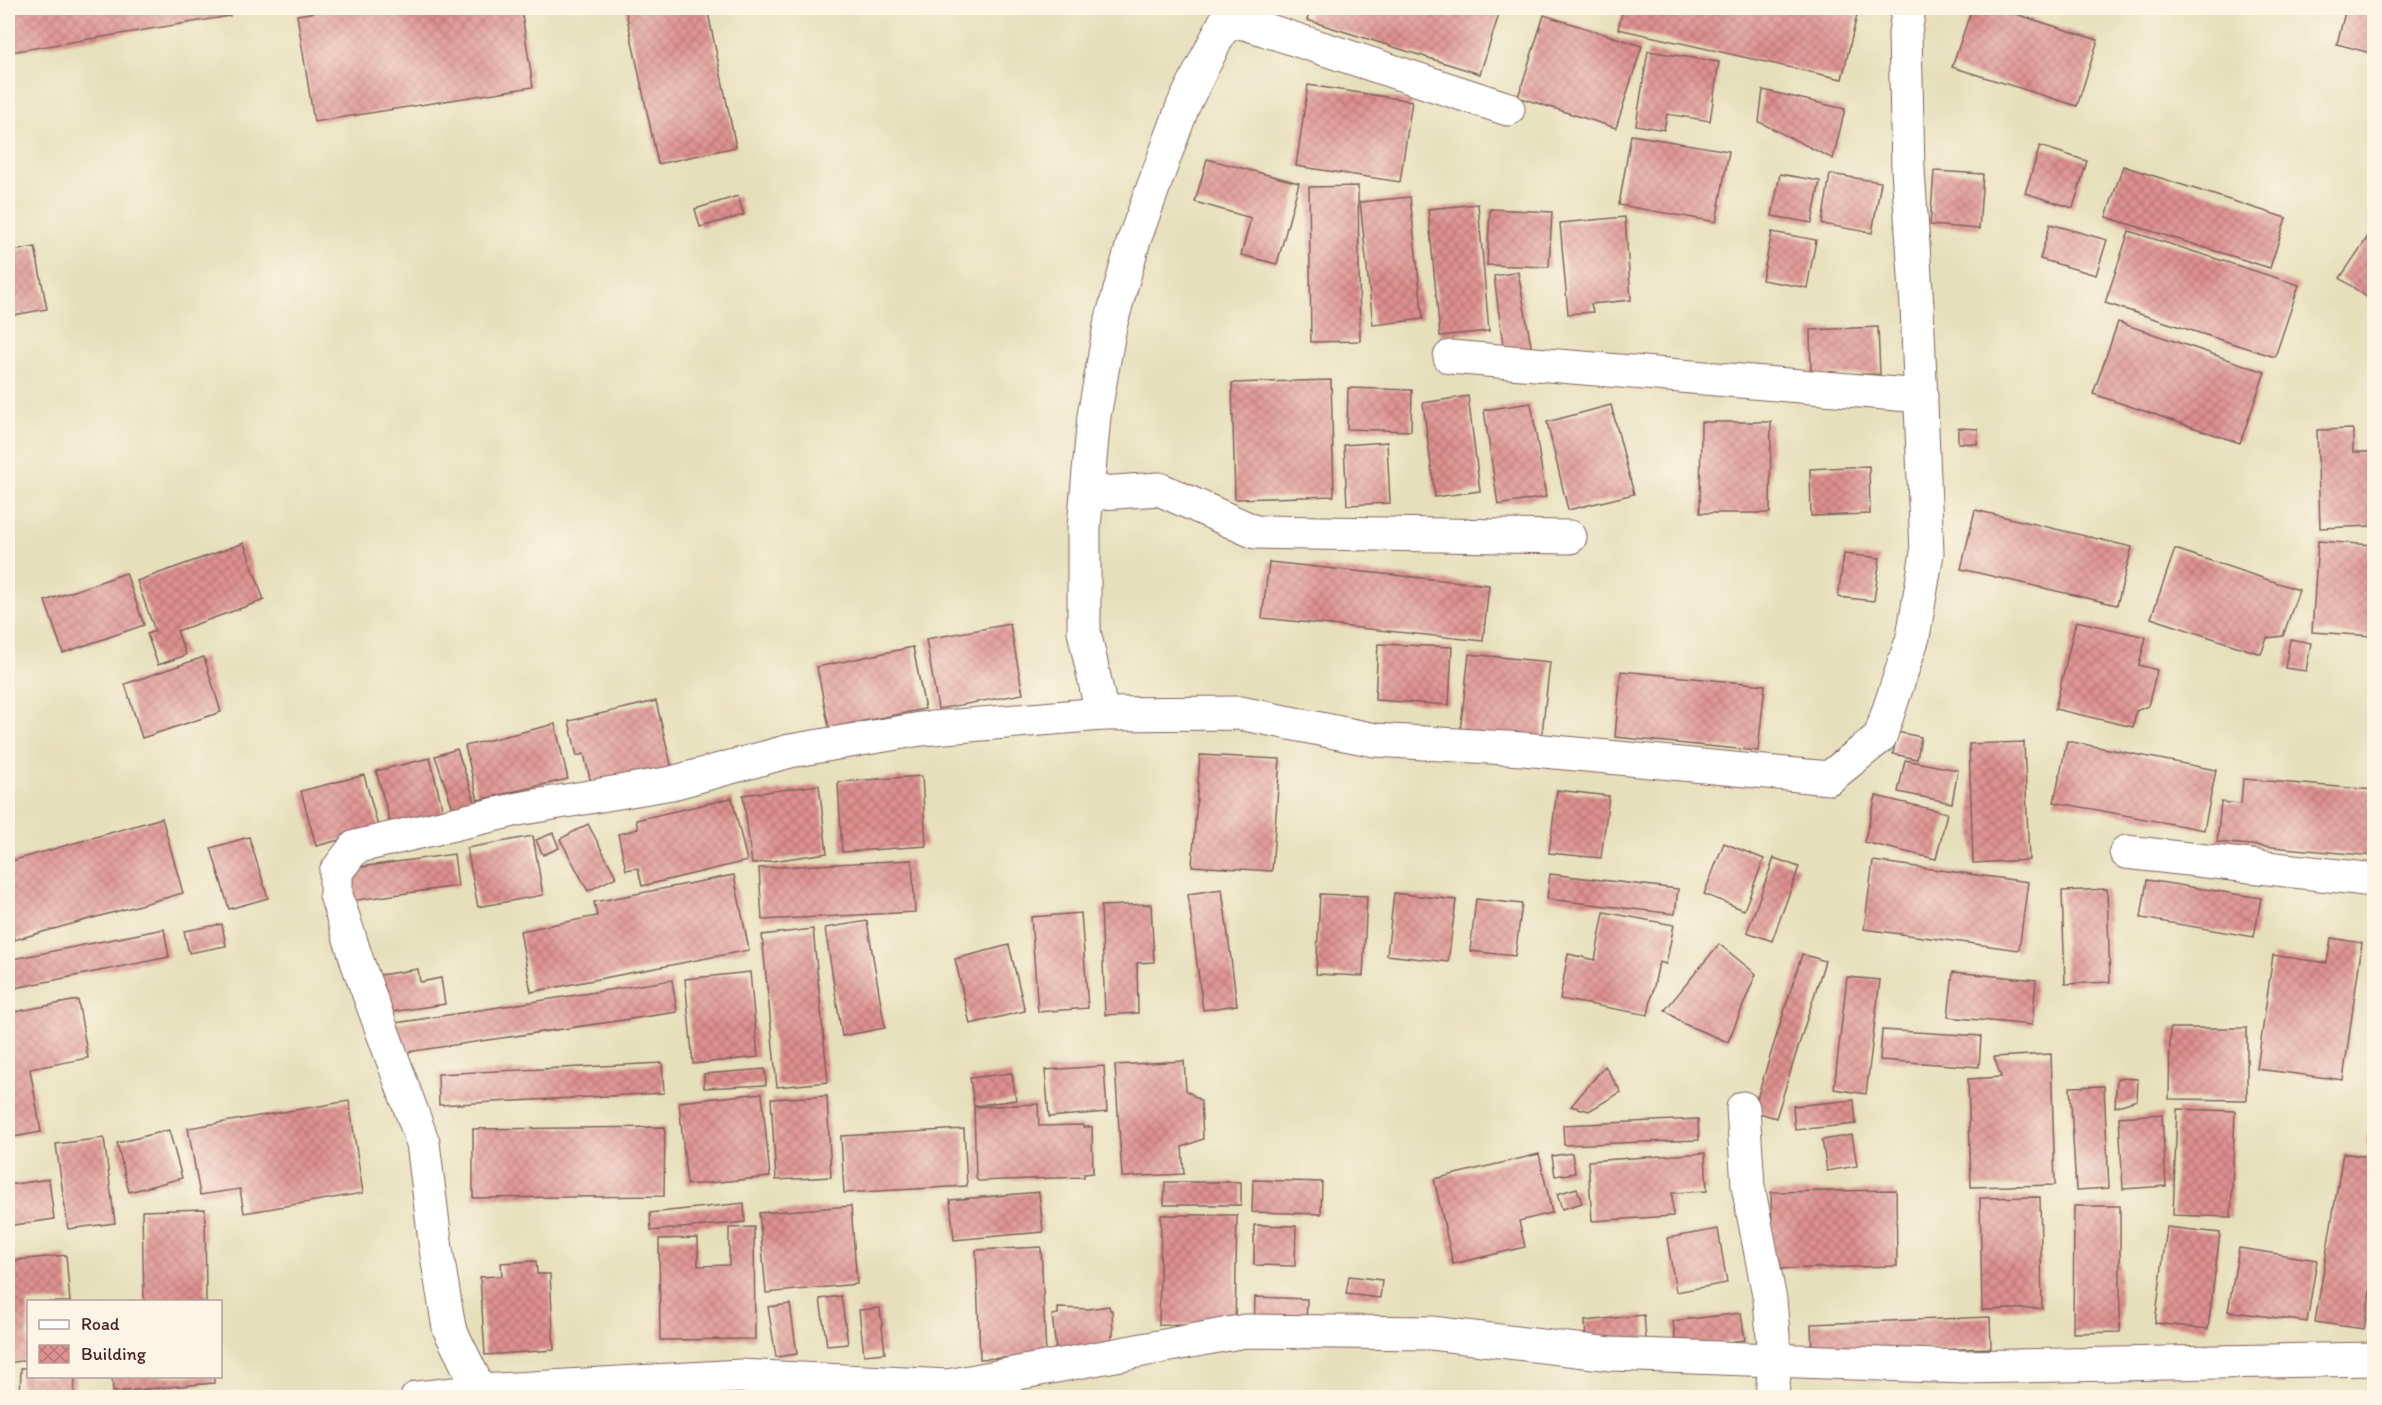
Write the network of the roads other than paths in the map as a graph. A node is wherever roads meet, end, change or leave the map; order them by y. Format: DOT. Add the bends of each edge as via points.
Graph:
graph roads {
  1 [pos="1909,8"];
  2 [pos="1227,19"];
  3 [pos="1508,109"];
  4 [pos="1450,357"];
  5 [pos="1921,396"];
  6 [pos="1087,494"];
  7 [pos="1570,537"];
  8 [pos="1102,714"];
  9 [pos="2126,852"];
  10 [pos="2374,880"];
  11 [pos="1743,1108"];
  12 [pos="1775,1359"];
  13 [pos="2374,1359"];
  14 [pos="480,1390"];
  15 [pos="417,1398"];
  16 [pos="1772,1398"];
  1 -- 5 [label="street" via="1905,33 1908,170"];
  2 -- 3 [label="street"];
  2 -- 6 [label="street" via="1183,106 1134,240 1110,326 1094,416"];
  4 -- 5 [label="street"];
  5 -- 8 [label="street" via="1927,554 1913,637 1880,737 1829,778 1523,749 1375,740 1240,713"];
  6 -- 7 [label="street" via="1159,489 1255,532"];
  6 -- 8 [label="street" via="1084,631"];
  8 -- 14 [label="street" via="921,729 790,751 672,783 518,809 355,847 336,872 336,895 423,1143 449,1328"];
  9 -- 10 [label="street"];
  11 -- 12 [label="street" via="1748,1186 1770,1300"];
  12 -- 13 [label="street" via="1964,1367"];
  12 -- 14 [label="street" via="1611,1354 1431,1333 1245,1331 948,1386 741,1376"];
  12 -- 16 [label="street"];
  14 -- 15 [label="street"];
}
